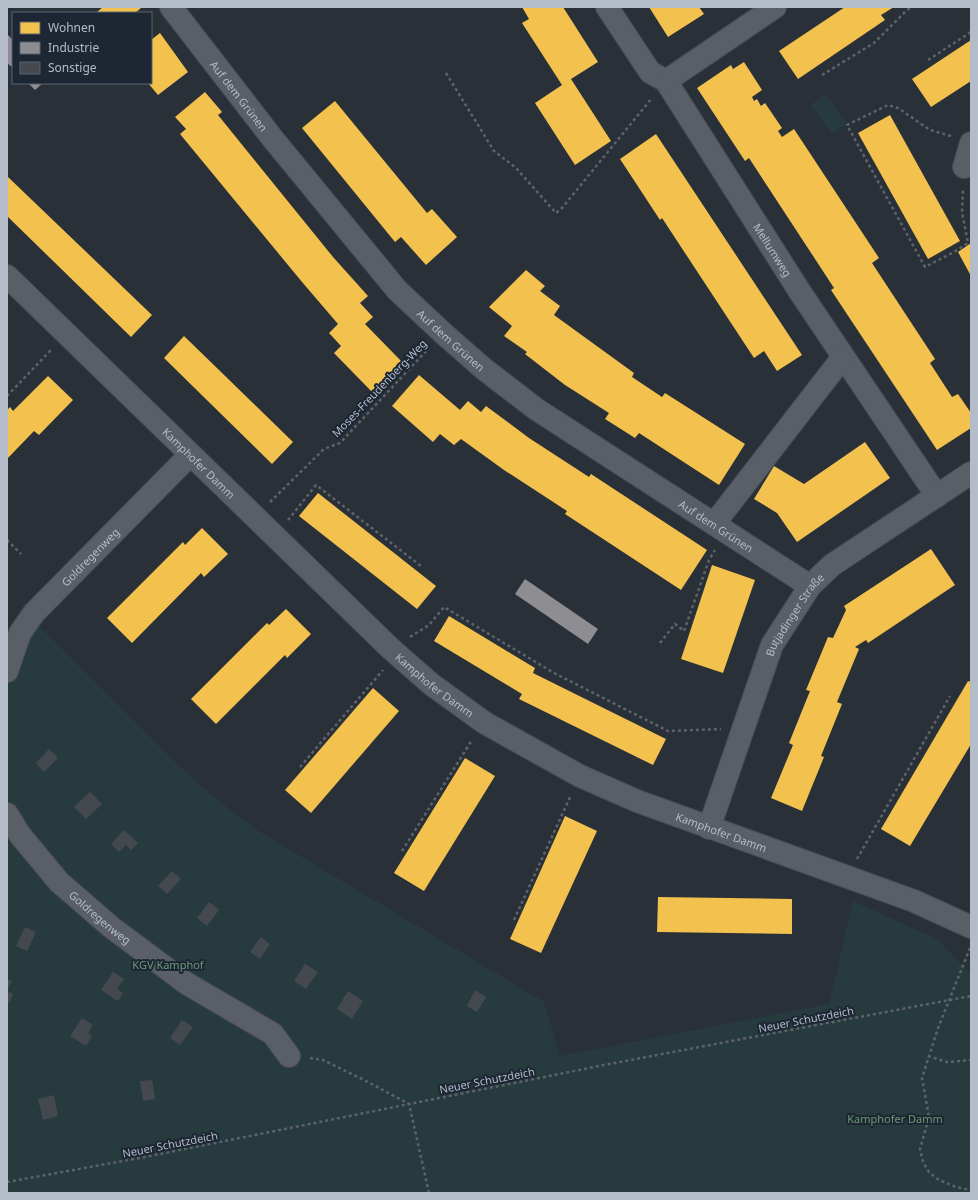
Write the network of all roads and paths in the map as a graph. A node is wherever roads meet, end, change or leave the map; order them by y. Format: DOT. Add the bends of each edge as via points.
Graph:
graph roads {
  1 [pos="171,7"];
  2 [pos="607,7"];
  3 [pos="775,7"];
  4 [pos="912,7"];
  5 [pos="971,32"];
  6 [pos="928,60"];
  7 [pos="446,73"];
  8 [pos="822,75"];
  9 [pos="666,81"];
  10 [pos="964,140"];
  11 [pos="964,167"];
  12 [pos="7,276"];
  13 [pos="66,334"];
  14 [pos="444,334"];
  15 [pos="843,357"];
  16 [pos="7,396"];
  17 [pos="190,455"];
  18 [pos="971,473"];
  19 [pos="937,496"];
  20 [pos="255,517"];
  21 [pos="720,528"];
  22 [pos="274,535"];
  23 [pos="7,540"];
  24 [pos="21,554"];
  25 [pos="421,566"];
  26 [pos="810,586"];
  27 [pos="14,633"];
  28 [pos="660,643"];
  29 [pos="397,655"];
  30 [pos="7,671"];
  31 [pos="950,696"];
  32 [pos="485,723"];
  33 [pos="743,728"];
  34 [pos="300,767"];
  35 [pos="580,776"];
  36 [pos="7,814"];
  37 [pos="709,828"];
  38 [pos="402,851"];
  39 [pos="848,876"];
  40 [pos="514,920"];
  41 [pos="971,927"];
  42 [pos="971,945"];
  43 [pos="971,996"];
  44 [pos="950,1000"];
  45 [pos="289,1056"];
  46 [pos="928,1056"];
  47 [pos="971,1060"];
  48 [pos="409,1104"];
  49 [pos="7,1182"];
  50 [pos="971,1190"];
  51 [pos="429,1193"];
  1 -- 14 [label="street, Auf dem Grünen" via="273,139 397,290"];
  2 -- 9 [label="street, Mellumweg" via="650,72"];
  3 -- 9 [label="street"];
  4 -- 8 [label="path" via="874,43"];
  5 -- 6 [label="path"];
  7 -- 9 [label="path" via="494,151 516,168 556,213"];
  9 -- 15 [label="street, Mellumweg"];
  10 -- 11 [label="street"];
  10 -- 11 [label="path" via="930,130 898,108 888,105 847,125 925,267 968,243 962,212"];
  12 -- 13 [label="street, Kamphofer Damm"];
  13 -- 16 [label="path"];
  13 -- 17 [label="street, Kamphofer Damm"];
  14 -- 20 [label="path, Moses-Freudenberg-Weg" via="340,443 324,449"];
  14 -- 21 [label="street, Auf dem Grünen" via="536,409"];
  15 -- 19 [label="street, Mellumweg"];
  15 -- 21 [label="street"];
  17 -- 20 [label="street, Kamphofer Damm"];
  17 -- 27 [label="street, Goldregenweg"];
  18 -- 19 [label="street, Butjadinger Straße"];
  19 -- 26 [label="street, Butjadinger Straße" via="832,565"];
  20 -- 22 [label="street, Kamphofer Damm"];
  21 -- 26 [label="street, Auf dem Grünen"];
  21 -- 28 [label="path" via="684,631 675,624"];
  22 -- 25 [label="path" via="316,485"];
  22 -- 29 [label="street, Kamphofer Damm"];
  23 -- 24 [label="path"];
  26 -- 33 [label="street, Butjadinger Straße" via="772,645"];
  27 -- 30 [label="street, Goldregenweg"];
  29 -- 32 [label="street, Kamphofer Damm"];
  29 -- 33 [label="path" via="410,636 430,625 444,607 554,673 668,731"];
  29 -- 34 [label="path"];
  31 -- 39 [label="path"];
  32 -- 35 [label="street, Kamphofer Damm"];
  32 -- 38 [label="path"];
  33 -- 37 [label="street, Butjadinger Straße"];
  35 -- 37 [label="street, Kamphofer Damm"];
  35 -- 40 [label="path"];
  36 -- 45 [label="street, Goldregenweg" via="20,835 60,882 111,928 186,983 273,1034"];
  37 -- 39 [label="street, Kamphofer Damm"];
  39 -- 41 [label="street, Kamphofer Damm" via="914,901"];
  42 -- 44 [label="path"];
  43 -- 44 [label="path, Neuer Schutzdeich"];
  44 -- 46 [label="path"];
  44 -- 48 [label="path, Neuer Schutzdeich"];
  45 -- 48 [label="path" via="323,1060"];
  46 -- 47 [label="path" via="947,1062"];
  46 -- 50 [label="path" via="922,1078 929,1117 920,1149 923,1162 938,1180"];
  48 -- 49 [label="path, Neuer Schutzdeich"];
  48 -- 51 [label="path"];
}
